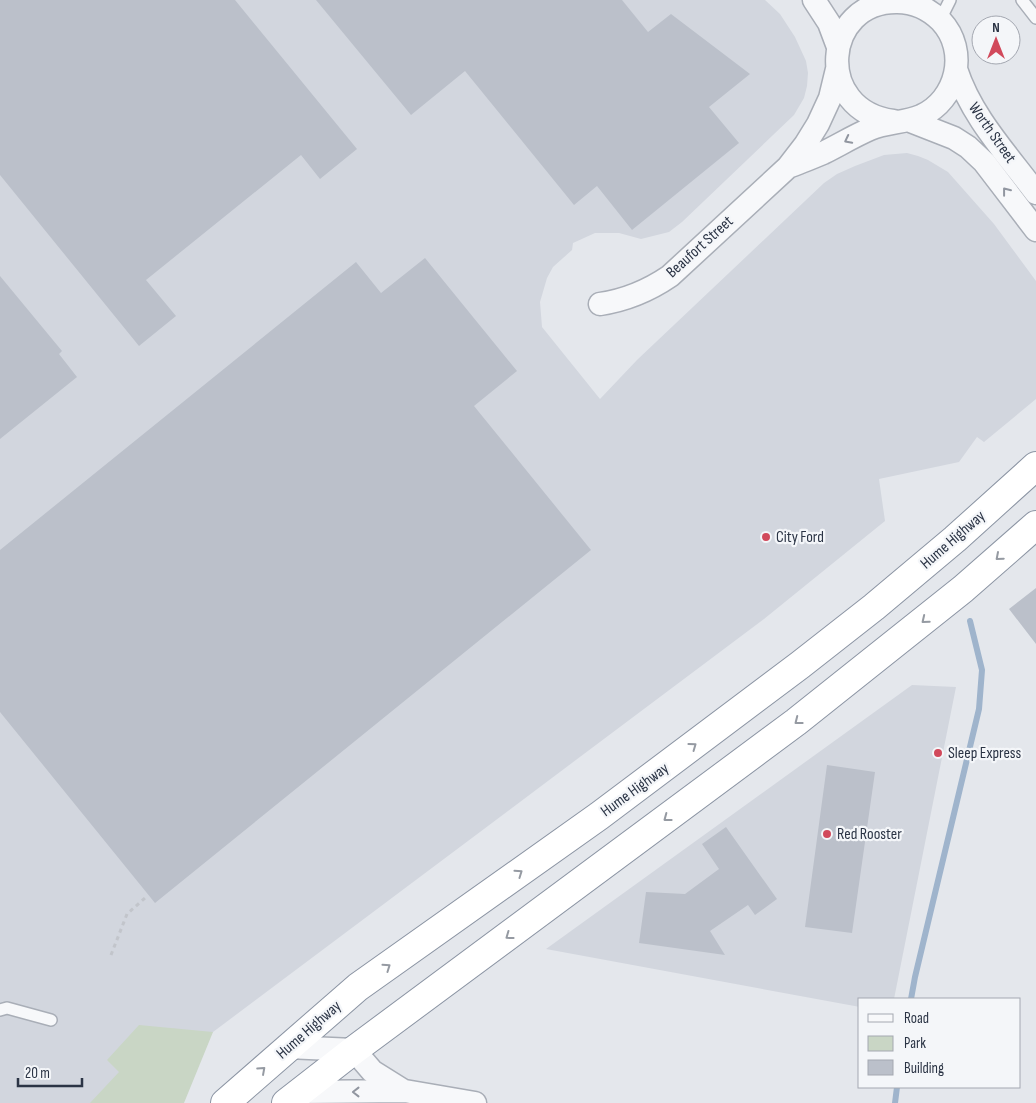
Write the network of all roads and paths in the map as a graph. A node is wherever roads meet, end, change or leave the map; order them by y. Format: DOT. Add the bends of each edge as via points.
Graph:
graph roads {
  1 [pos="814,0"];
  2 [pos="950,0"];
  3 [pos="1022,0"];
  4 [pos="882,1"];
  5 [pos="908,1"];
  6 [pos="1036,18"];
  7 [pos="940,20"];
  8 [pos="838,47"];
  9 [pos="837,69"];
  10 [pos="956,69"];
  11 [pos="901,121"];
  12 [pos="788,167"];
  13 [pos="1036,193"];
  14 [pos="1036,230"];
  15 [pos="600,304"];
  16 [pos="1036,450"];
  17 [pos="1036,466"];
  18 [pos="1010,490"];
  19 [pos="1036,526"];
  20 [pos="145,898"];
  21 [pos="111,955"];
  22 [pos="0,1010"];
  23 [pos="51,1020"];
  24 [pos="288,1047"];
  25 [pos="354,1050"];
  26 [pos="405,1091"];
  27 [pos="293,1097"];
  28 [pos="225,1103"];
  29 [pos="475,1103"];
  1 -- 8 [label="street" via="829,23"];
  2 -- 7 [label="lane"];
  3 -- 6 [label="lane"];
  4 -- 5 [label="street"];
  4 -- 8 [label="street" via="848,26"];
  5 -- 7 [label="street"];
  7 -- 10 [label="street" via="955,46"];
  8 -- 9 [label="street"];
  9 -- 11 [label="street" via="844,90 859,108 878,118"];
  9 -- 12 [label="street, Beaufort Street" via="830,98 818,124"];
  10 -- 11 [label="street" via="941,102 922,115"];
  10 -- 13 [label="street, Worth Street" via="974,111"];
  11 -- 12 [label="street, Beaufort Street, one-way" via="871,128"];
  14 -- 11 [label="street, Worth Street, one-way" via="984,162 968,147 954,138"];
  12 -- 15 [label="street, Beaufort Street" via="663,280 629,298"];
  16 -- 18 [label="highway"];
  17 -- 18 [label="highway, Hume Highway"];
  24 -- 18 [label="highway, Hume Highway, one-way" via="358,987 599,816 800,665 874,607"];
  19 -- 25 [label="highway, one-way" via="796,722"];
  20 -- 21 [label="path" via="127,914"];
  22 -- 23 [label="lane" via="7,1008"];
  24 -- 25 [label="street"];
  28 -- 24 [label="highway, Hume Highway, one-way"];
  25 -- 26 [label="street" via="372,1071"];
  25 -- 27 [label="highway"];
  26 -- 27 [label="street, one-way"];
  26 -- 29 [label="street"];
}
